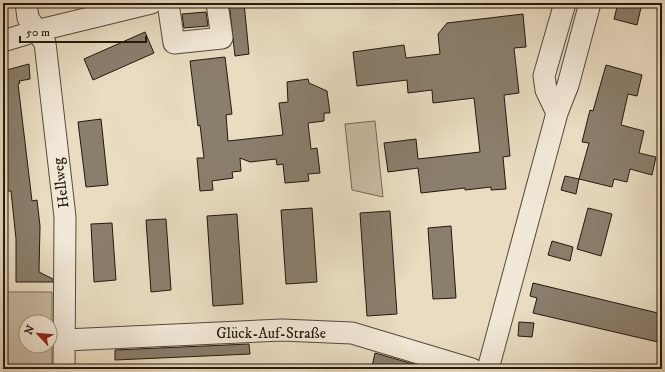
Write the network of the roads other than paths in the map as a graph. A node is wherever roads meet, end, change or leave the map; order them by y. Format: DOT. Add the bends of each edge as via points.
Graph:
graph roads {
  1 [pos="26,3"];
  2 [pos="151,3"];
  3 [pos="168,3"];
  4 [pos="217,3"];
  5 [pos="565,3"];
  6 [pos="590,3"];
  7 [pos="36,31"];
  8 [pos="3,41"];
  9 [pos="557,113"];
  10 [pos="64,340"];
  11 [pos="64,369"];
  12 [pos="472,369"];
  13 [pos="488,369"];
  1 -- 7 [label="street, Hellweg" via="28,18"];
  2 -- 7 [label="street"];
  3 -- 4 [label="street" via="174,43 222,38"];
  5 -- 9 [label="street" via="544,76 546,90"];
  6 -- 9 [label="street" via="568,85"];
  7 -- 8 [label="street"];
  7 -- 10 [label="street, Hellweg" via="45,43 65,218"];
  9 -- 13 [label="street"];
  10 -- 11 [label="street, Hellweg"];
  10 -- 12 [label="street, Glück-Auf-Straße" via="282,330 352,333"];
}
